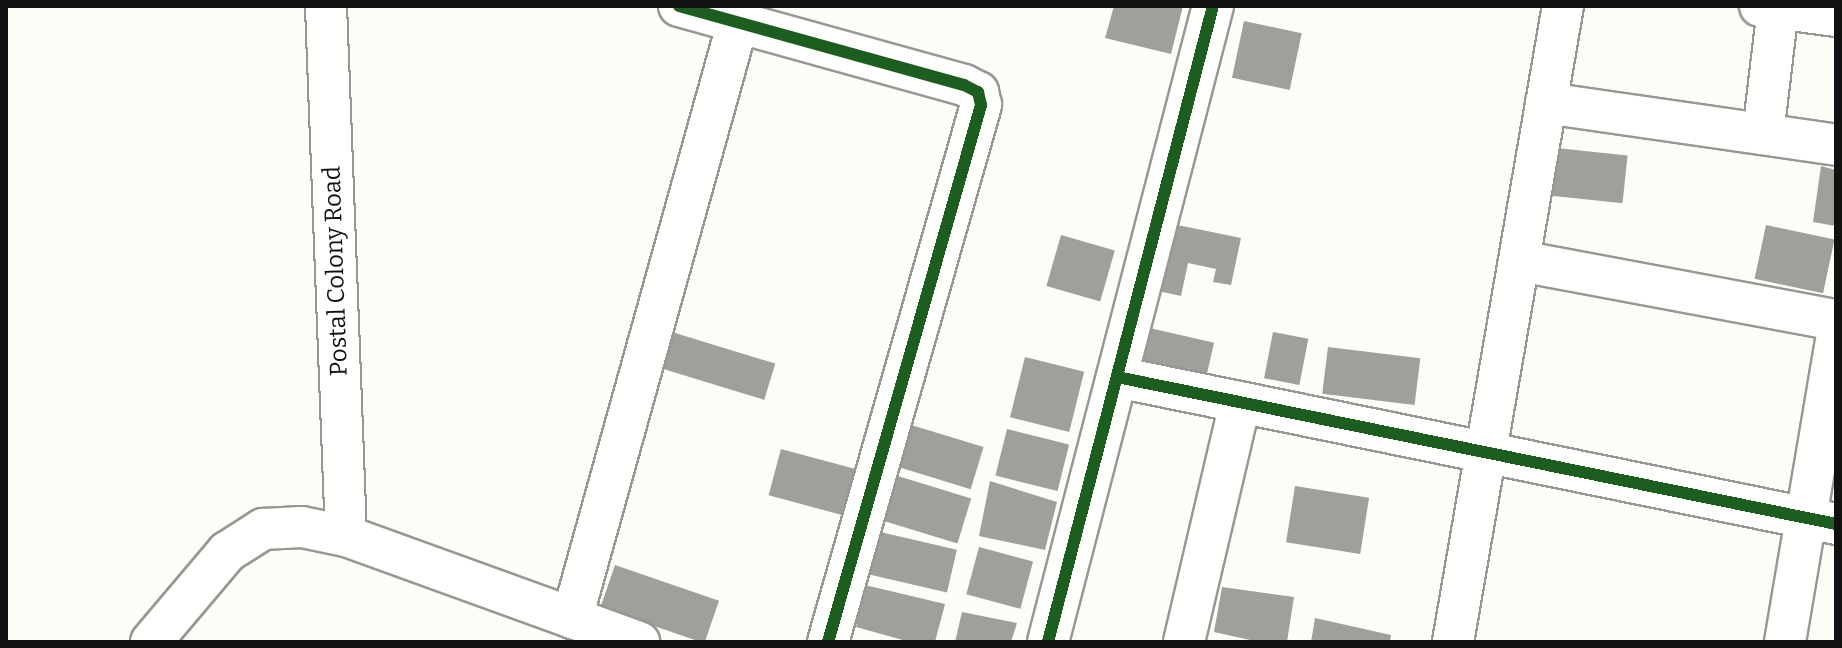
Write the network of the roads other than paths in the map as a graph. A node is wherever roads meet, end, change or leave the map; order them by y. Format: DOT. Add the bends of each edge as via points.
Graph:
graph roads {
  1 [pos="326,6"];
  2 [pos="679,6"];
  3 [pos="1213,6"];
  4 [pos="1563,6"];
  5 [pos="1769,7"];
  6 [pos="1836,16"];
  7 [pos="738,22"];
  8 [pos="1546,103"];
  9 [pos="1763,134"];
  10 [pos="1836,145"];
  11 [pos="1520,261"];
  12 [pos="1836,320"];
  13 [pos="1836,340"];
  14 [pos="1117,377"];
  15 [pos="1240,403"];
  16 [pos="1489,453"];
  17 [pos="1821,521"];
  18 [pos="346,536"];
  19 [pos="572,618"];
  20 [pos="151,642"];
  21 [pos="639,642"];
  22 [pos="828,642"];
  23 [pos="1048,642"];
  24 [pos="1184,642"];
  25 [pos="1453,642"];
  26 [pos="1785,642"];
  1 -- 18 [label="street, Postal Colony Road"];
  2 -- 7 [label="street"];
  3 -- 14 [label="street"];
  4 -- 8 [label="street"];
  5 -- 6 [label="street"];
  5 -- 9 [label="street"];
  7 -- 19 [label="street"];
  7 -- 22 [label="street" via="964,85 978,92 981,105"];
  8 -- 9 [label="street"];
  8 -- 11 [label="street"];
  9 -- 10 [label="street"];
  11 -- 12 [label="street"];
  11 -- 16 [label="street"];
  13 -- 17 [label="street"];
  14 -- 15 [label="street"];
  14 -- 23 [label="street"];
  15 -- 16 [label="street"];
  15 -- 24 [label="street"];
  16 -- 17 [label="street"];
  16 -- 25 [label="street"];
  17 -- 26 [label="street"];
  18 -- 19 [label="street"];
  18 -- 20 [label="street" via="302,527 263,529 227,552"];
  19 -- 21 [label="street"];
}
